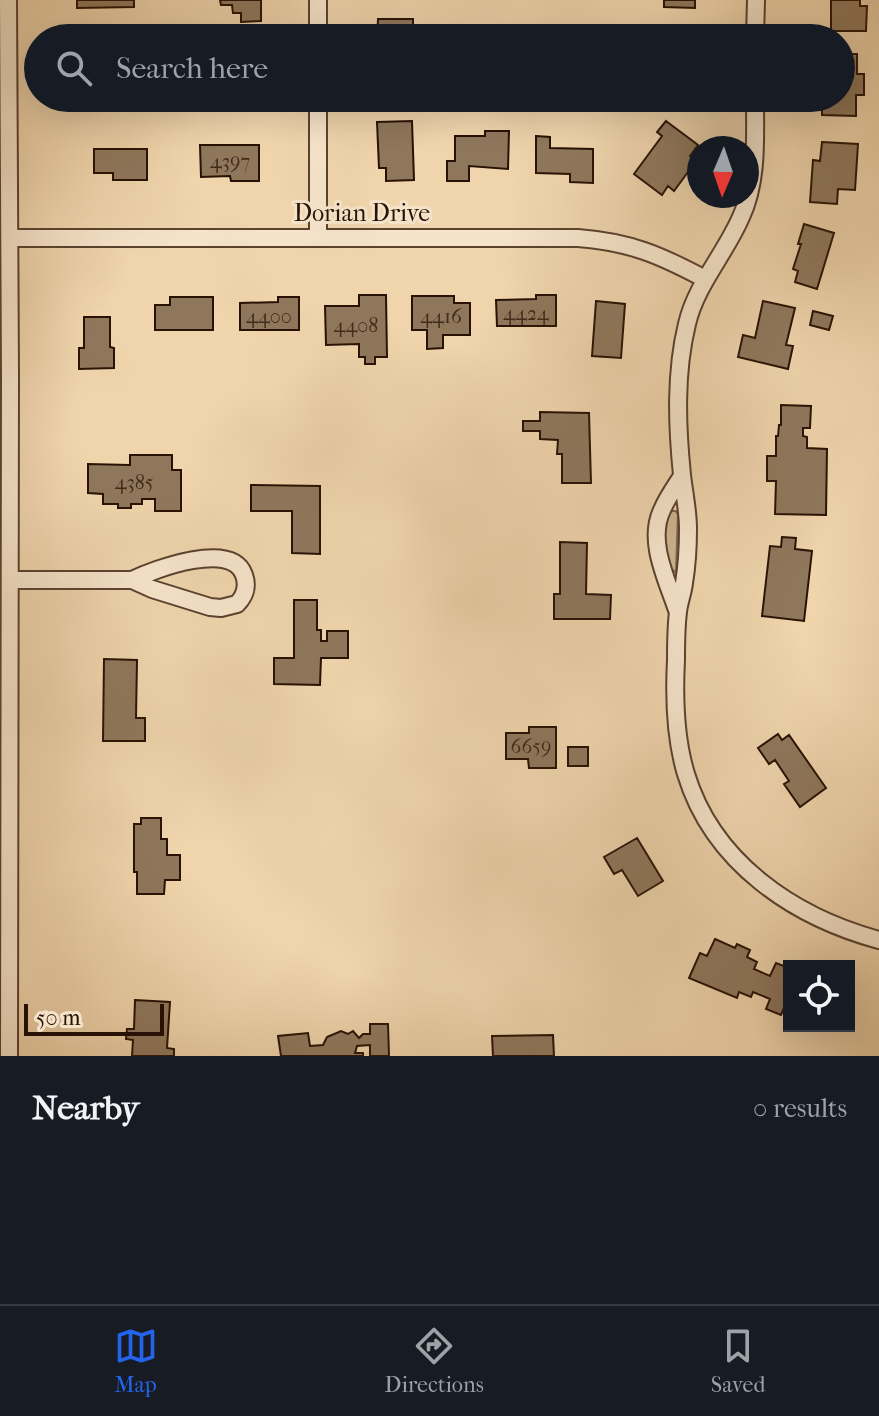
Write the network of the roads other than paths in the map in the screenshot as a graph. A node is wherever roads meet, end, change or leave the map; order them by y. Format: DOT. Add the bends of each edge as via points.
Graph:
graph roads {
  1 [pos="8,0"];
  2 [pos="318,0"];
  3 [pos="756,0"];
  4 [pos="318,24"];
  5 [pos="755,24"];
  6 [pos="318,112"];
  7 [pos="755,112"];
  8 [pos="318,237"];
  9 [pos="10,238"];
  10 [pos="705,279"];
  11 [pos="682,476"];
  12 [pos="10,580"];
  13 [pos="132,580"];
  14 [pos="678,611"];
  15 [pos="879,940"];
  16 [pos="9,1056"];
  1 -- 9 [label="street"];
  2 -- 4 [label="street"];
  3 -- 5 [label="street"];
  6 -- 8 [label="street"];
  7 -- 10 [label="street" via="749,196"];
  8 -- 9 [label="street, Dorian Drive"];
  8 -- 10 [label="street, Dorian Drive" via="597,239 647,251"];
  9 -- 12 [label="street"];
  10 -- 11 [label="street" via="681,355"];
  11 -- 14 [label="street" via="687,556"];
  11 -- 14 [label="street" via="661,510 657,535"];
  12 -- 13 [label="street"];
  12 -- 16 [label="street"];
  13 -- 13 [label="street" via="221,608 237,604 246,584 240,567 218,558 175,564"];
  14 -- 15 [label="street" via="676,723 686,774 705,817 737,861 785,901"];
}
